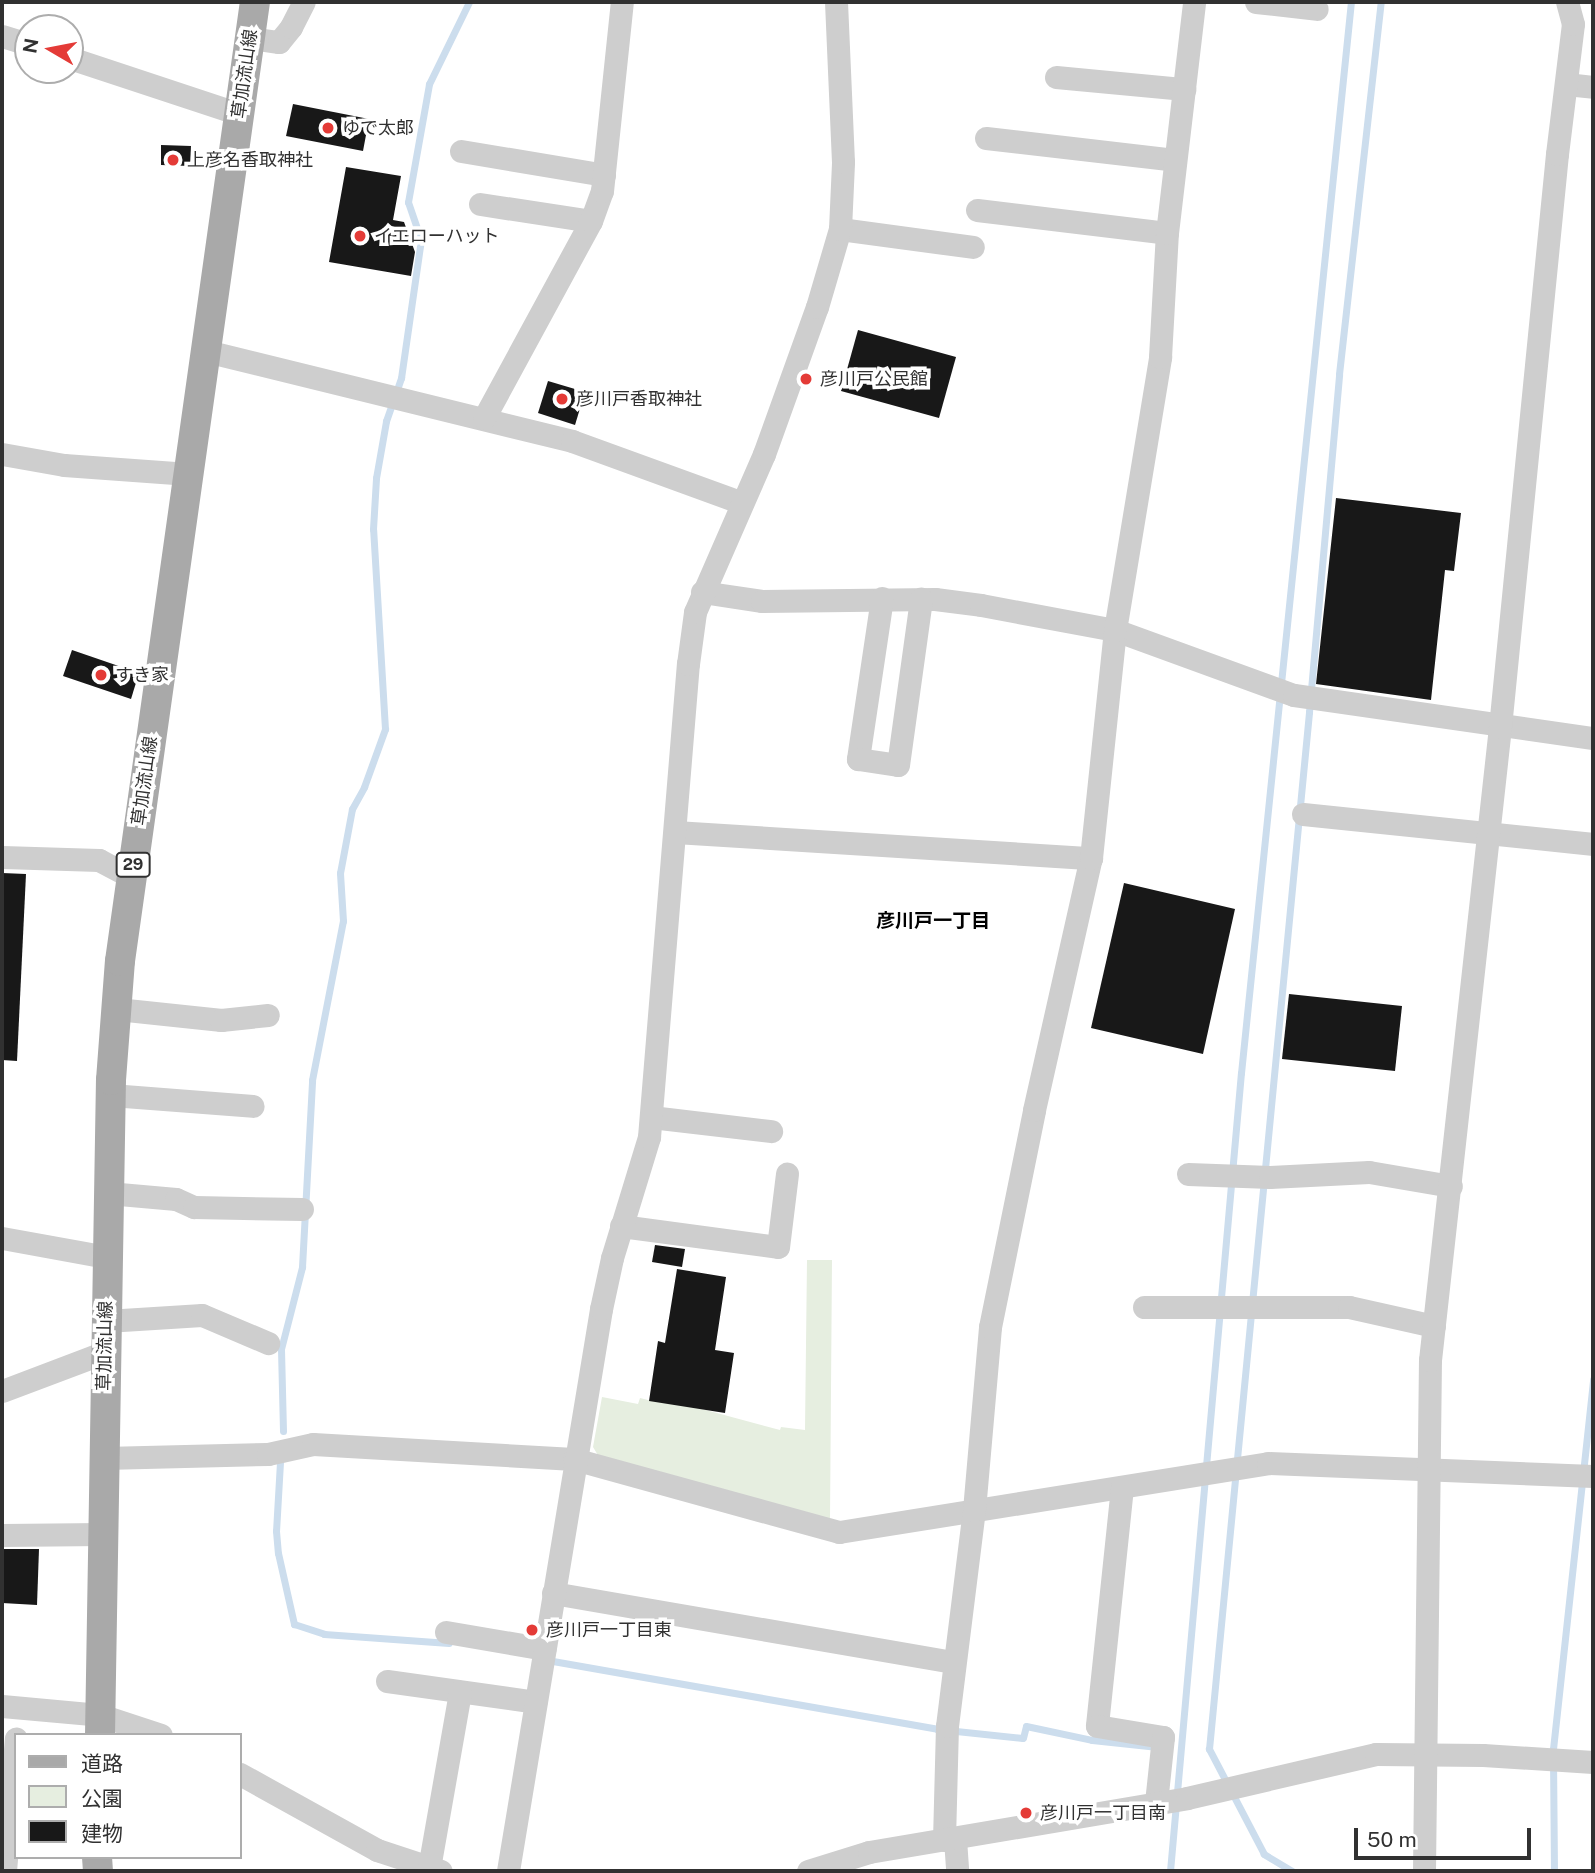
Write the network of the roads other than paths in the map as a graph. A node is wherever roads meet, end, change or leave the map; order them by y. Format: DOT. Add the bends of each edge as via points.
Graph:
graph roads {
  1 [pos="255,2"];
  2 [pos="304,2"];
  3 [pos="622,2"];
  4 [pos="836,2"];
  5 [pos="1194,2"];
  6 [pos="1256,2"];
  7 [pos="1567,2"];
  8 [pos="1318,9"];
  9 [pos="250,38"];
  10 [pos="84,63"];
  11 [pos="1056,77"];
  12 [pos="1566,84"];
  13 [pos="1593,87"];
  14 [pos="1184,89"];
  15 [pos="239,114"];
  16 [pos="986,138"];
  17 [pos="461,151"];
  18 [pos="1175,160"];
  19 [pos="604,174"];
  20 [pos="480,204"];
  21 [pos="977,210"];
  22 [pos="591,221"];
  23 [pos="841,229"];
  24 [pos="1167,233"];
  25 [pos="973,247"];
  26 [pos="206,351"];
  27 [pos="484,418"];
  28 [pos="2,454"];
  29 [pos="189,474"];
  30 [pos="742,503"];
  31 [pos="702,592"];
  32 [pos="882,598"];
  33 [pos="921,599"];
  34 [pos="1115,630"];
  35 [pos="1500,727"];
  36 [pos="1593,738"];
  37 [pos="1303,814"];
  38 [pos="675,832"];
  39 [pos="1489,833"];
  40 [pos="1593,844"];
  41 [pos="2,857"];
  42 [pos="1091,859"];
  43 [pos="131,877"];
  44 [pos="117,1009"];
  45 [pos="268,1015"];
  46 [pos="111,1095"];
  47 [pos="253,1106"];
  48 [pos="651,1117"];
  49 [pos="771,1131"];
  50 [pos="786,1174"];
  51 [pos="1188,1174"];
  52 [pos="1451,1186"];
  53 [pos="108,1193"];
  54 [pos="302,1209"];
  55 [pos="621,1226"];
  56 [pos="2,1238"];
  57 [pos="107,1257"];
  58 [pos="1144,1307"];
  59 [pos="106,1321"];
  60 [pos="1434,1326"];
  61 [pos="268,1343"];
  62 [pos="105,1352"];
  63 [pos="2,1391"];
  64 [pos="104,1458"];
  65 [pos="574,1459"];
  66 [pos="1430,1467"];
  67 [pos="1593,1476"];
  68 [pos="1122,1487"];
  69 [pos="974,1510"];
  70 [pos="103,1534"];
  71 [pos="2,1535"];
  72 [pos="554,1593"];
  73 [pos="446,1632"];
  74 [pos="545,1649"];
  75 [pos="954,1662"];
  76 [pos="387,1681"];
  77 [pos="460,1692"];
  78 [pos="536,1702"];
  79 [pos="10,1706"];
  80 [pos="100,1725"];
  81 [pos="15,1733"];
  82 [pos="149,1733"];
  83 [pos="1427,1755"];
  84 [pos="14,1761"];
  85 [pos="1593,1762"];
  86 [pos="242,1775"];
  87 [pos="1156,1803"];
  88 [pos="949,1840"];
  89 [pos="435,1870"];
  90 [pos="5,1871"];
  91 [pos="508,1871"];
  92 [pos="808,1871"];
  93 [pos="957,1871"];
  94 [pos="1424,1871"];
  1 -- 9 [label="main road, 草加流山線 / 29"];
  2 -- 9 [label="street" via="279,42"];
  3 -- 19 [label="street"];
  4 -- 23 [label="street" via="844,201"];
  5 -- 14 [label="street"];
  6 -- 8 [label="street"];
  7 -- 12 [label="street" via="1573,24"];
  9 -- 15 [label="main road, 草加流山線 / 29"];
  10 -- 15 [label="street"];
  11 -- 14 [label="street"];
  12 -- 13 [label="street"];
  12 -- 35 [label="street"];
  14 -- 18 [label="street"];
  15 -- 26 [label="main road, 草加流山線 / 29"];
  16 -- 18 [label="street"];
  17 -- 19 [label="street"];
  18 -- 24 [label="street"];
  19 -- 22 [label="street"];
  20 -- 22 [label="street"];
  21 -- 24 [label="street"];
  22 -- 27 [label="street"];
  23 -- 25 [label="street"];
  23 -- 30 [label="street" via="793,375"];
  24 -- 34 [label="street" via="1160,357"];
  26 -- 27 [label="street"];
  26 -- 29 [label="main road, 草加流山線 / 29"];
  27 -- 30 [label="street" via="572,441"];
  28 -- 29 [label="street" via="64,465"];
  29 -- 43 [label="main road, 草加流山線 / 29"];
  30 -- 31 [label="street"];
  31 -- 32 [label="street" via="762,601"];
  31 -- 38 [label="street" via="688,664"];
  32 -- 33 [label="street"];
  32 -- 33 [label="street" via="858,759 898,765"];
  33 -- 34 [label="street" via="981,605"];
  34 -- 35 [label="street" via="1294,695"];
  34 -- 42 [label="street"];
  35 -- 36 [label="street"];
  35 -- 39 [label="street"];
  37 -- 39 [label="street"];
  38 -- 42 [label="street"];
  38 -- 48 [label="street"];
  39 -- 40 [label="street"];
  39 -- 52 [label="street"];
  41 -- 43 [label="street" via="99,860"];
  42 -- 69 [label="street" via="989,1327"];
  43 -- 44 [label="main road, 草加流山線 / 29"];
  44 -- 45 [label="street" via="221,1020"];
  44 -- 46 [label="main road, 草加流山線 / 29"];
  46 -- 47 [label="street"];
  46 -- 53 [label="main road, 草加流山線 / 29"];
  48 -- 49 [label="street"];
  48 -- 55 [label="street"];
  50 -- 55 [label="street" via="778,1247"];
  51 -- 52 [label="street" via="1270,1177 1368,1172"];
  52 -- 60 [label="street"];
  53 -- 54 [label="street" via="176,1199 194,1206"];
  53 -- 57 [label="main road, 草加流山線 / 29"];
  55 -- 65 [label="street"];
  56 -- 57 [label="street"];
  57 -- 59 [label="main road, 草加流山線 / 29"];
  58 -- 60 [label="street" via="1349,1307"];
  59 -- 61 [label="street" via="202,1315"];
  59 -- 62 [label="main road, 草加流山線 / 29"];
  60 -- 66 [label="street"];
  62 -- 63 [label="street"];
  62 -- 64 [label="main road, 草加流山線 / 29"];
  64 -- 65 [label="street" via="268,1454 313,1444"];
  64 -- 70 [label="main road, 草加流山線 / 29"];
  65 -- 69 [label="street" via="839,1532"];
  65 -- 72 [label="street"];
  66 -- 67 [label="street"];
  66 -- 68 [label="street" via="1268,1463"];
  66 -- 83 [label="street"];
  68 -- 69 [label="street"];
  68 -- 87 [label="street" via="1097,1726 1163,1737"];
  69 -- 75 [label="street"];
  70 -- 71 [label="street"];
  70 -- 80 [label="main road, 草加流山線 / 29"];
  72 -- 74 [label="street"];
  72 -- 75 [label="street"];
  73 -- 74 [label="street"];
  74 -- 78 [label="street"];
  75 -- 88 [label="street" via="947,1726"];
  76 -- 77 [label="street"];
  77 -- 78 [label="street"];
  77 -- 89 [label="street"];
  78 -- 91 [label="street"];
  79 -- 80 [label="street"];
  79 -- 81 [label="street"];
  80 -- 82 [label="street"];
  83 -- 85 [label="street"];
  83 -- 87 [label="street" via="1376,1755"];
  83 -- 94 [label="street"];
  84 -- 90 [label="street"];
  86 -- 89 [label="street" via="377,1850"];
  87 -- 88 [label="street"];
  88 -- 92 [label="street" via="869,1852"];
  88 -- 93 [label="street"];
}
